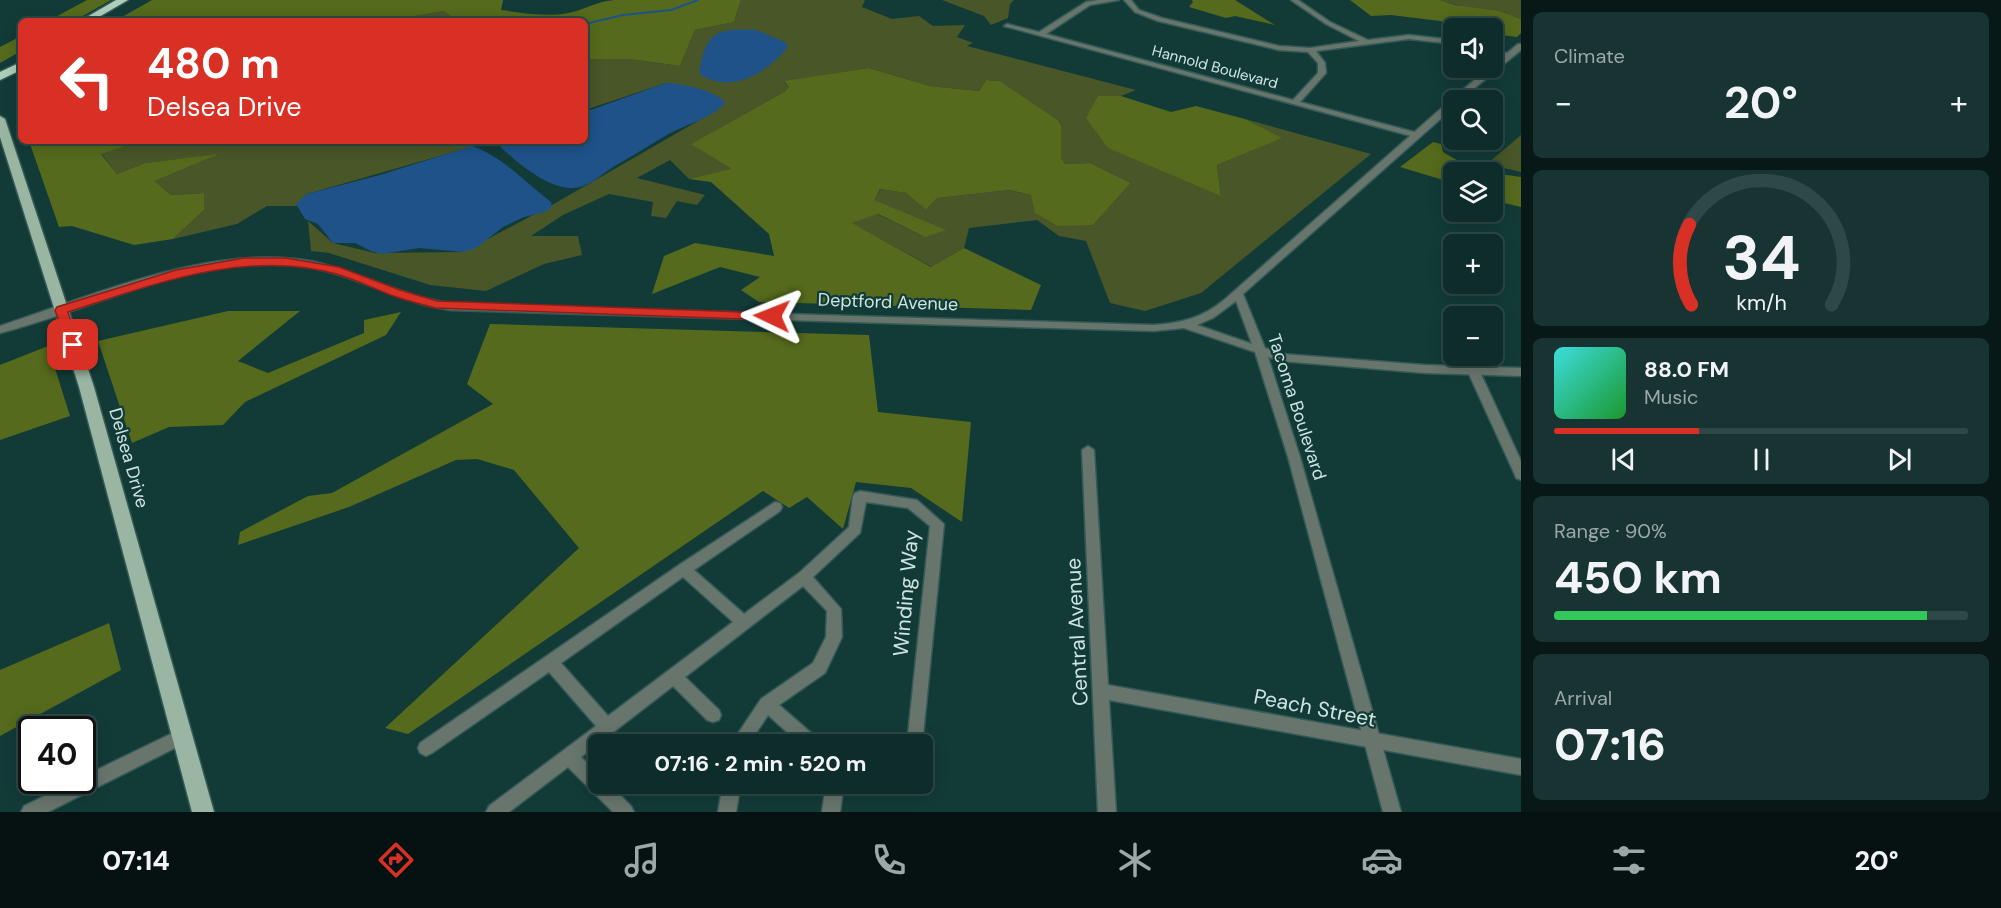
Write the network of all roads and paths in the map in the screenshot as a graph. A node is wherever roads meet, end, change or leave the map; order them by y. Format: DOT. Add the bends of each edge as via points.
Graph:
graph roads {
  1 [pos="123,0"];
  2 [pos="135,0"];
  3 [pos="1116,0"];
  4 [pos="1126,0"];
  5 [pos="1294,0"];
  6 [pos="90,18"];
  7 [pos="103,18"];
  8 [pos="1007,26"];
  9 [pos="1040,35"];
  10 [pos="1443,41"];
  11 [pos="1366,42"];
  12 [pos="1521,46"];
  13 [pos="1310,50"];
  14 [pos="1503,55"];
  15 [pos="1509,56"];
  16 [pos="18,58"];
  17 [pos="0,67"];
  18 [pos="18,67"];
  19 [pos="0,77"];
  20 [pos="1468,90"];
  21 [pos="1295,103"];
  22 [pos="1443,111"];
  23 [pos="0,119"];
  24 [pos="1415,135"];
  25 [pos="1238,293"];
  26 [pos="61,310"];
  27 [pos="1188,326"];
  28 [pos="0,330"];
  29 [pos="1260,349"];
  30 [pos="1474,372"];
  31 [pos="1521,372"];
  32 [pos="1088,450"];
  33 [pos="1521,475"];
  34 [pos="775,507"];
  35 [pos="684,569"];
  36 [pos="804,577"];
  37 [pos="744,623"];
  38 [pos="550,662"];
  39 [pos="674,676"];
  40 [pos="1101,691"];
  41 [pos="766,704"];
  42 [pos="713,715"];
  43 [pos="607,727"];
  44 [pos="746,734"];
  45 [pos="800,734"];
  46 [pos="916,734"];
  47 [pos="181,737"];
  48 [pos="1374,742"];
  49 [pos="426,748"];
  50 [pos="569,756"];
  51 [pos="1521,767"];
  52 [pos="730,794"];
  53 [pos="834,794"];
  54 [pos="30,812"];
  55 [pos="203,812"];
  56 [pos="495,812"];
  57 [pos="625,812"];
  58 [pos="727,812"];
  59 [pos="831,812"];
  60 [pos="1107,812"];
  61 [pos="1392,812"];
  1 -- 6 [label="highway"];
  2 -- 7 [label="highway"];
  3 -- 9 [label="street" via="1088,3"];
  4 -- 13 [label="street" via="1137,11 1172,24 1261,45"];
  5 -- 11 [label="street"];
  8 -- 9 [label="street, Hannold Boulevard"];
  9 -- 21 [label="street, Hannold Boulevard"];
  10 -- 11 [label="street" via="1409,37"];
  11 -- 13 [label="street"];
  12 -- 15 [label="street"];
  13 -- 21 [label="street" via="1321,59 1322,73"];
  14 -- 15 [label="street"];
  15 -- 20 [label="street"];
  16 -- 17 [label="highway"];
  18 -- 19 [label="highway"];
  21 -- 24 [label="street, Hannold Boulevard"];
  22 -- 24 [label="street"];
  23 -- 26 [label="main road, Delsea Drive"];
  24 -- 25 [label="street"];
  25 -- 27 [label="street, Deptford Avenue" via="1215,314"];
  25 -- 29 [label="street, Tacoma Boulevard"];
  26 -- 27 [label="street, Deptford Avenue" via="194,268 244,261 286,262 339,271 440,305"];
  26 -- 28 [label="street, Deptford Avenue"];
  26 -- 47 [label="main road, Delsea Drive" via="116,492"];
  27 -- 29 [label="street, Deptford Avenue"];
  29 -- 30 [label="street, Deptford Avenue" via="1281,357"];
  29 -- 48 [label="street, Tacoma Boulevard"];
  30 -- 31 [label="street, Deptford Avenue"];
  30 -- 33 [label="street"];
  32 -- 40 [label="street, Central Avenue"];
  34 -- 35 [label="street"];
  35 -- 37 [label="street"];
  35 -- 38 [label="street"];
  36 -- 37 [label="street, Winding Way"];
  36 -- 41 [label="street" via="834,609 834,637 819,668"];
  36 -- 46 [label="street, Winding Way" via="855,529 860,496 912,504 937,524"];
  37 -- 39 [label="street, Winding Way"];
  38 -- 43 [label="street"];
  38 -- 49 [label="street"];
  39 -- 42 [label="street"];
  39 -- 43 [label="street, Winding Way"];
  40 -- 48 [label="street, Peach Street"];
  40 -- 60 [label="street, Central Avenue"];
  41 -- 44 [label="street"];
  41 -- 45 [label="street"];
  43 -- 50 [label="street, Winding Way"];
  47 -- 54 [label="street"];
  47 -- 55 [label="main road, Delsea Drive"];
  48 -- 51 [label="street, Peach Street"];
  48 -- 61 [label="street, Tacoma Boulevard"];
  50 -- 56 [label="street, Winding Way"];
  50 -- 57 [label="street"];
  52 -- 58 [label="street"];
  53 -- 59 [label="street"];
}
